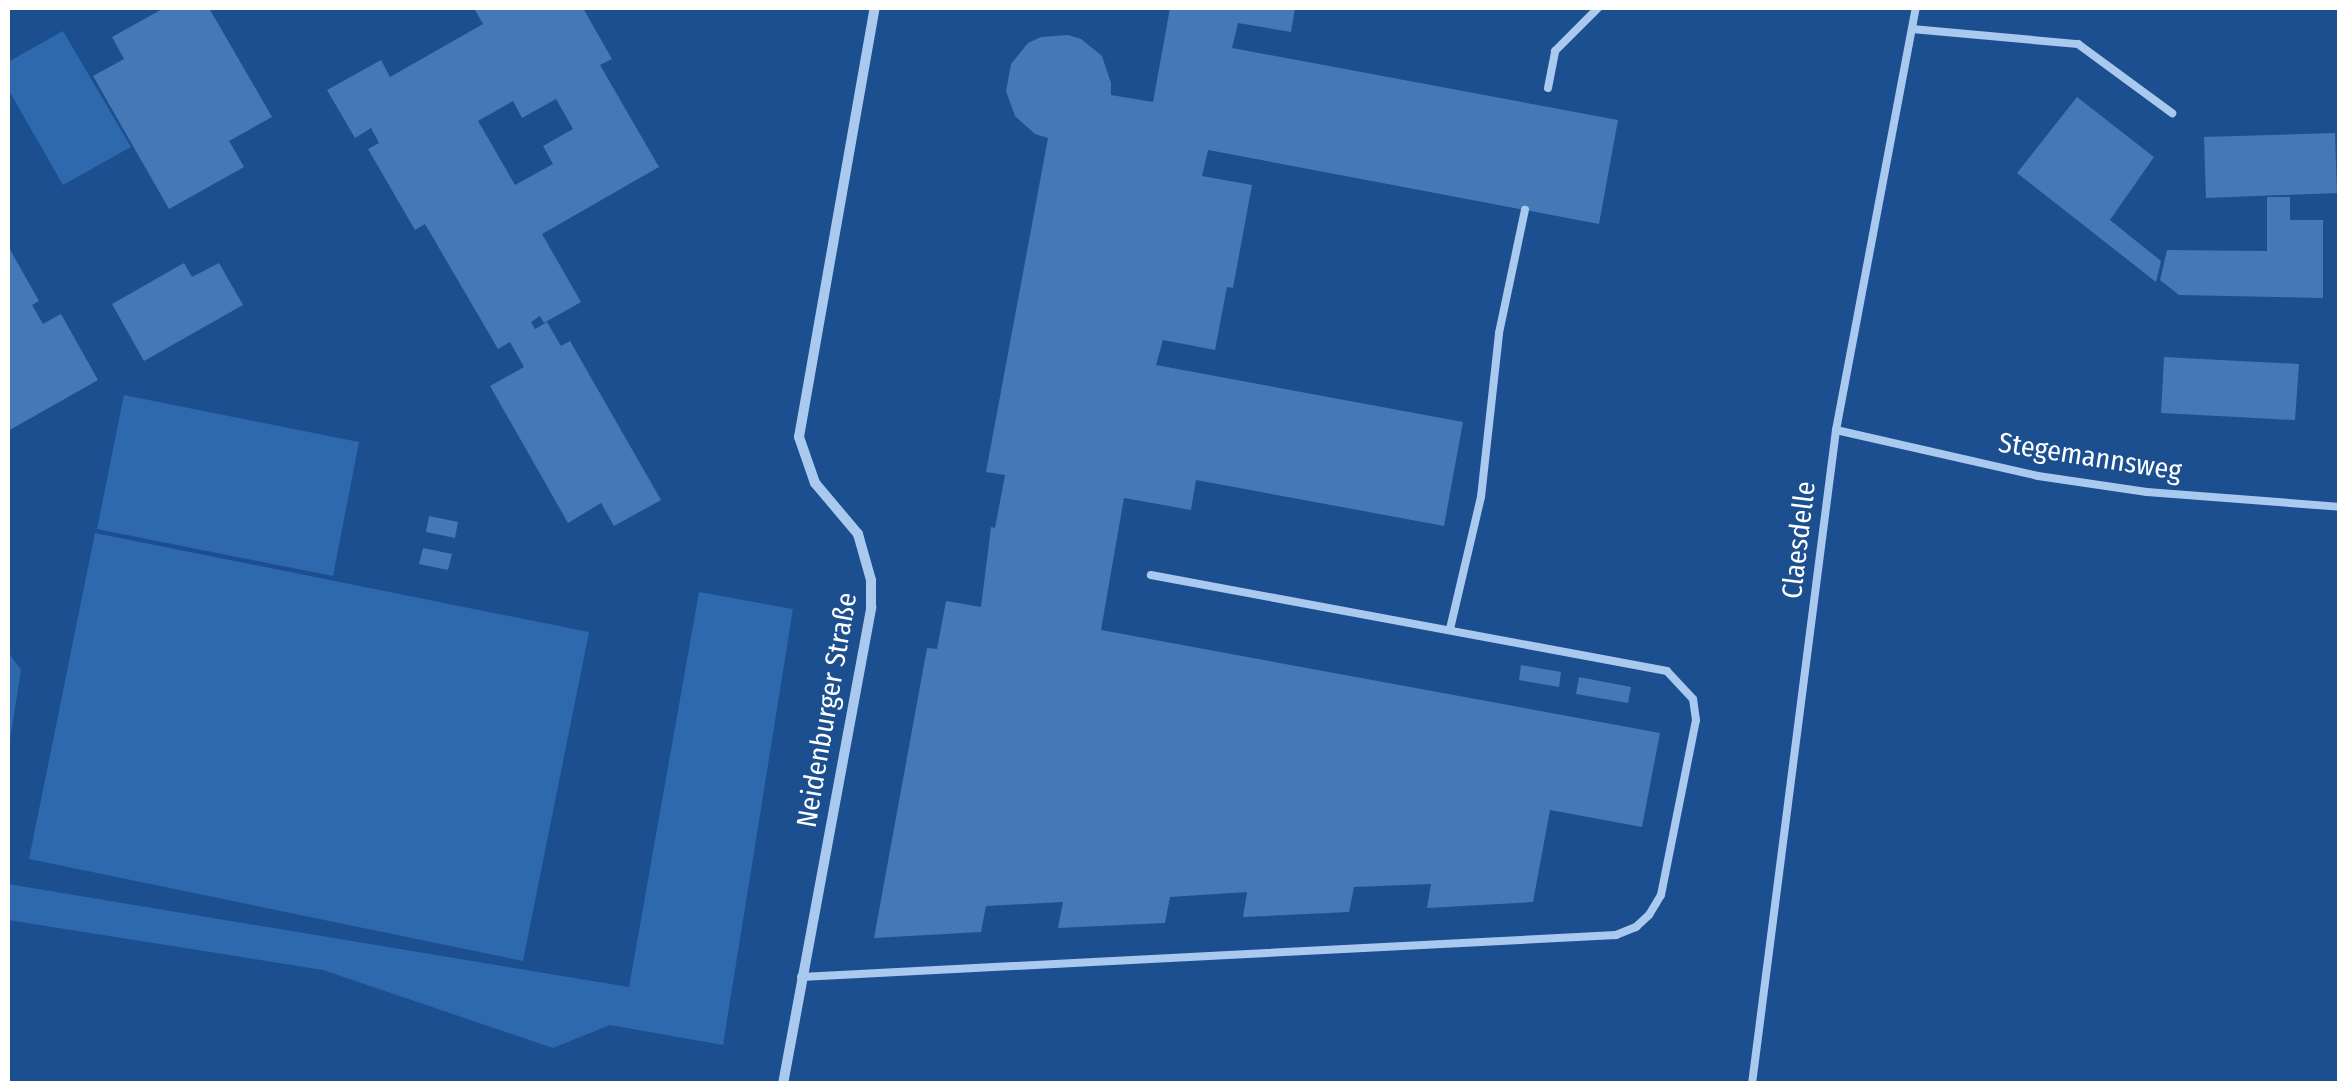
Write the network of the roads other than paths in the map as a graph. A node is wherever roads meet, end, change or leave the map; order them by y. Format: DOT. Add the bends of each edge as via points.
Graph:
graph roads {
  1 [pos="875,8"];
  2 [pos="1598,8"];
  3 [pos="1916,8"];
  4 [pos="1912,30"];
  5 [pos="1548,88"];
  6 [pos="2172,114"];
  7 [pos="1525,210"];
  8 [pos="1836,430"];
  9 [pos="2340,507"];
  10 [pos="1152,575"];
  11 [pos="1450,629"];
  12 [pos="801,977"];
  13 [pos="782,1084"];
  14 [pos="1752,1084"];
  1 -- 12 [label="street, Neidenburger Straße" via="799,437 815,483 858,534 871,580"];
  2 -- 5 [label="lane" via="1555,51"];
  3 -- 4 [label="lane, Claesdelle"];
  4 -- 6 [label="lane" via="2078,44"];
  4 -- 8 [label="lane, Claesdelle"];
  7 -- 11 [label="lane" via="1499,333 1481,497"];
  8 -- 9 [label="lane, Stegemannsweg" via="2038,476"];
  8 -- 14 [label="lane, Claesdelle"];
  10 -- 11 [label="lane"];
  11 -- 12 [label="lane" via="1667,671 1693,699 1696,720 1661,895 1636,928 1616,936"];
  12 -- 13 [label="street, Neidenburger Straße"];
}
